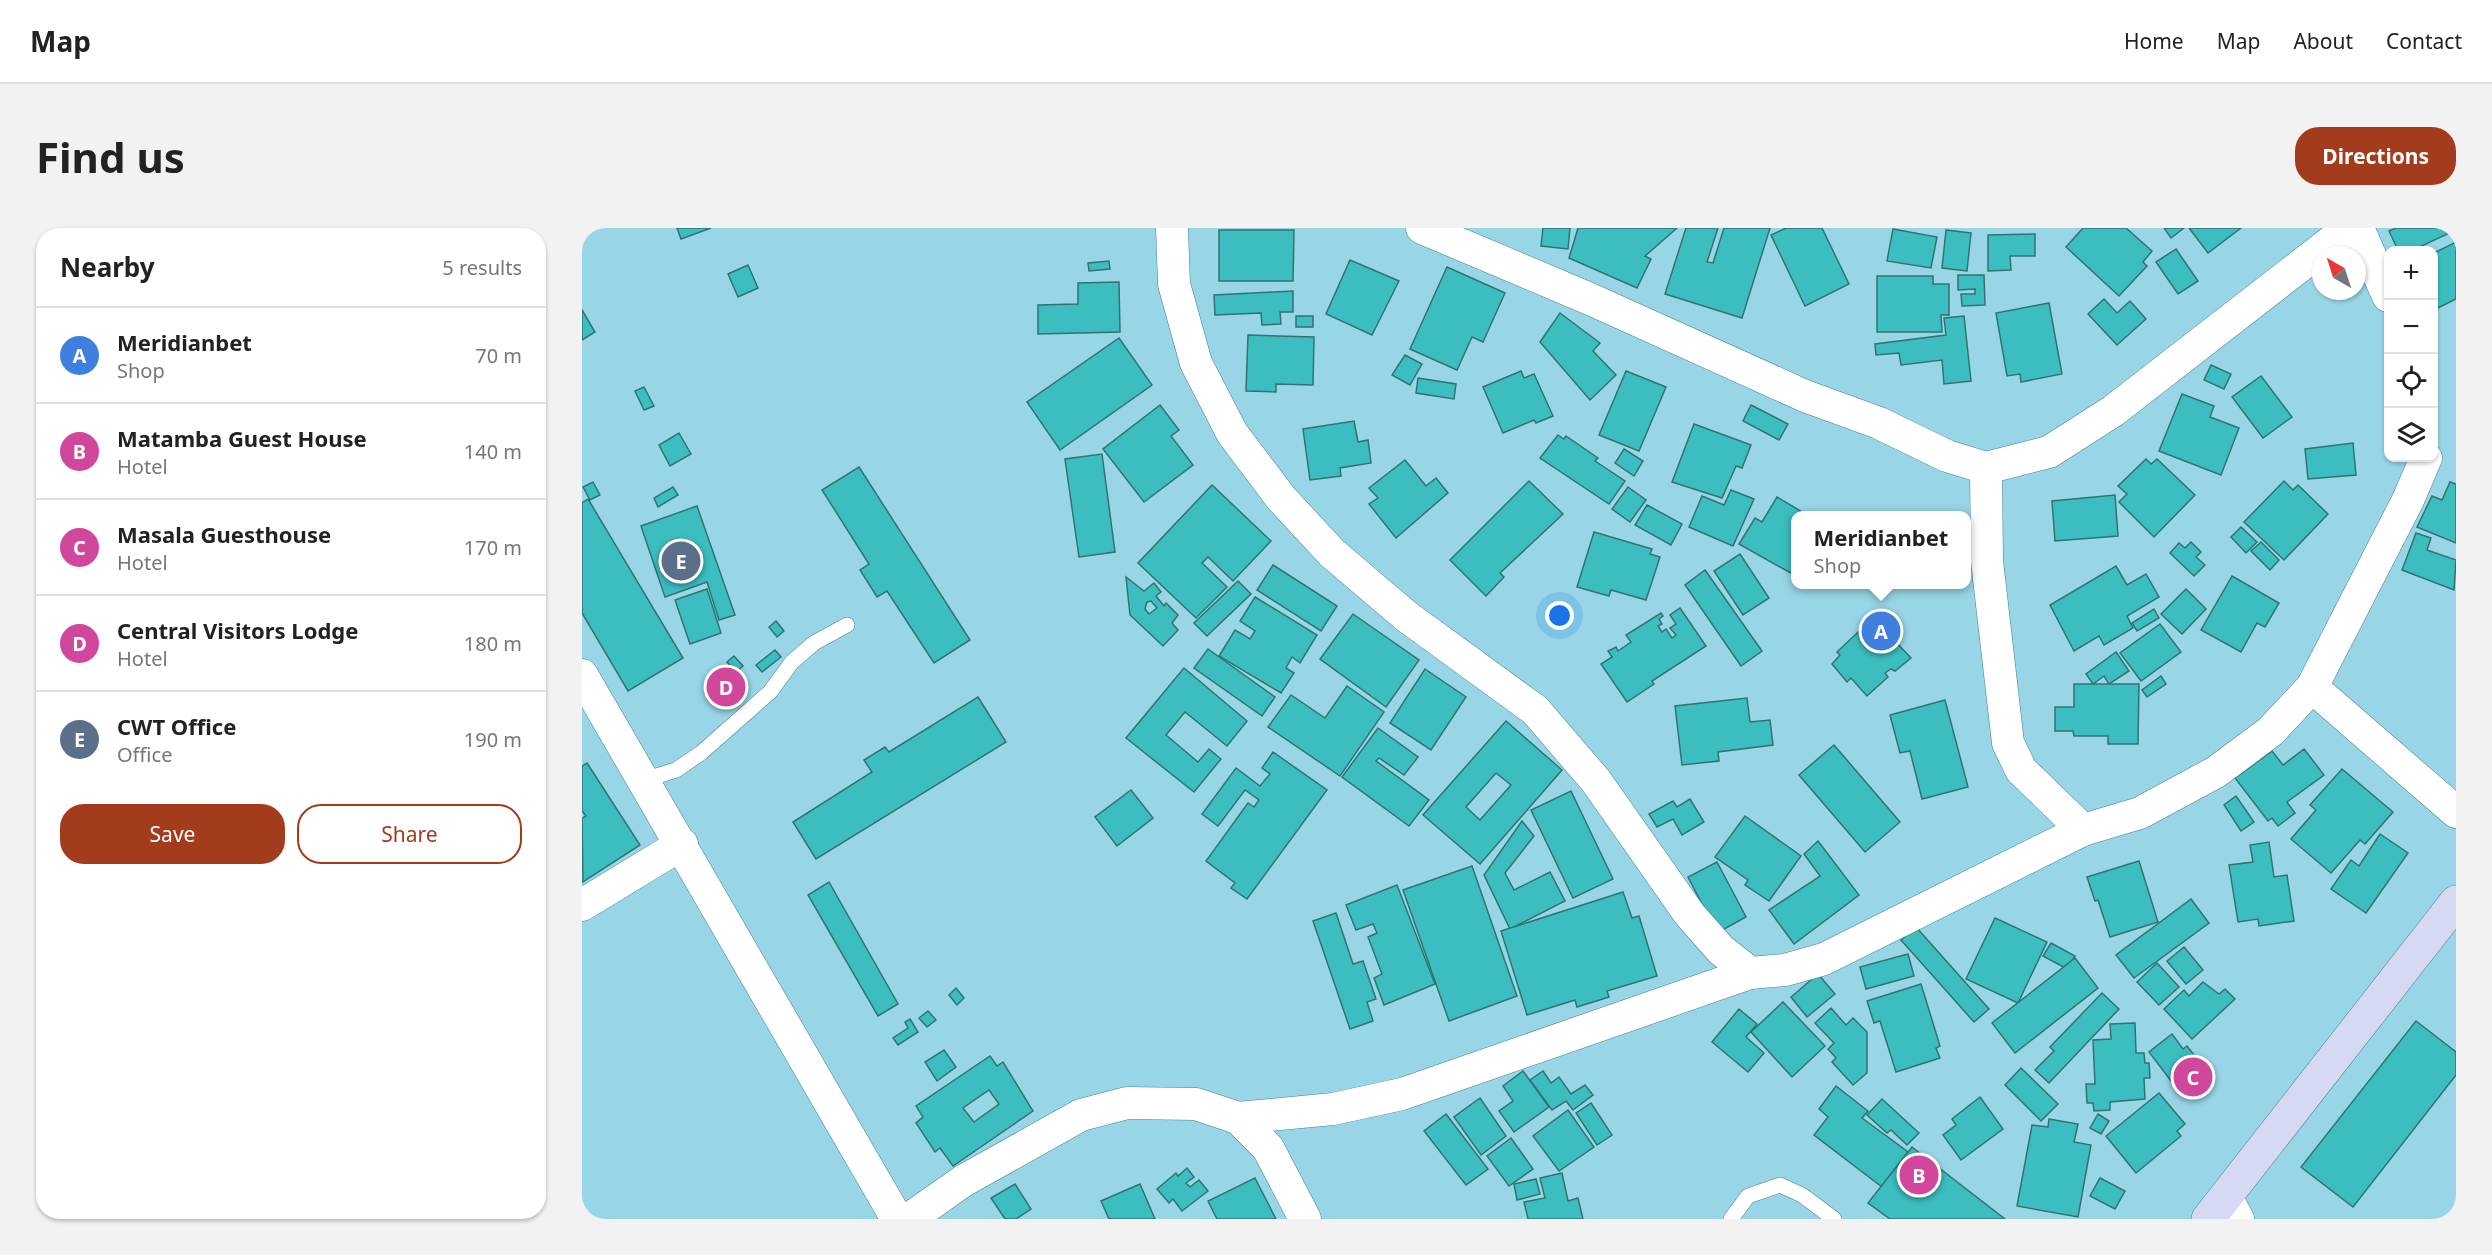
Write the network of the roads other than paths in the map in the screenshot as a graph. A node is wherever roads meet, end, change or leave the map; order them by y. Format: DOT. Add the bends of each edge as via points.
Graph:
graph roads {
  1 [pos="1172,228"];
  2 [pos="1422,228"];
  3 [pos="2349,228"];
  4 [pos="2358,228"];
  5 [pos="2384,287"];
  6 [pos="2424,462"];
  7 [pos="1986,468"];
  8 [pos="848,625"];
  9 [pos="582,675"];
  10 [pos="2312,687"];
  11 [pos="644,780"];
  12 [pos="2456,812"];
  13 [pos="2083,830"];
  14 [pos="682,844"];
  15 [pos="2456,902"];
  16 [pos="582,905"];
  17 [pos="1750,973"];
  18 [pos="1238,1118"];
  19 [pos="2224,1212"];
  20 [pos="897,1219"];
  21 [pos="909,1219"];
  22 [pos="1305,1219"];
  23 [pos="1731,1219"];
  24 [pos="1834,1219"];
  1 -- 17 [label="street" via="1174,284 1196,363 1232,433 1281,498 1332,553 1406,616 1535,710 1596,781 1690,915 1721,950"];
  2 -- 7 [label="street" via="1805,396 1879,423 1947,456"];
  3 -- 7 [label="street" via="2113,411 2049,452"];
  4 -- 5 [label="street"];
  6 -- 10 [label="street"];
  7 -- 13 [label="street" via="1988,561 2008,743 2021,771"];
  8 -- 11 [label="lane" via="814,643 792,662 770,692 701,753 676,770"];
  9 -- 11 [label="street"];
  10 -- 12 [label="street"];
  10 -- 13 [label="street" via="2271,731 2216,772 2140,813"];
  11 -- 14 [label="street"];
  13 -- 17 [label="street" via="1824,959 1785,970"];
  14 -- 16 [label="street"];
  14 -- 20 [label="street"];
  15 -- 19 [label="main road"];
  17 -- 18 [label="street" via="1402,1094 1333,1109"];
  18 -- 21 [label="street" via="1196,1104 1127,1103 1081,1115 963,1181"];
  18 -- 22 [label="street" via="1268,1148"];
  23 -- 24 [label="lane" via="1748,1196 1780,1185 1802,1195"];
}
